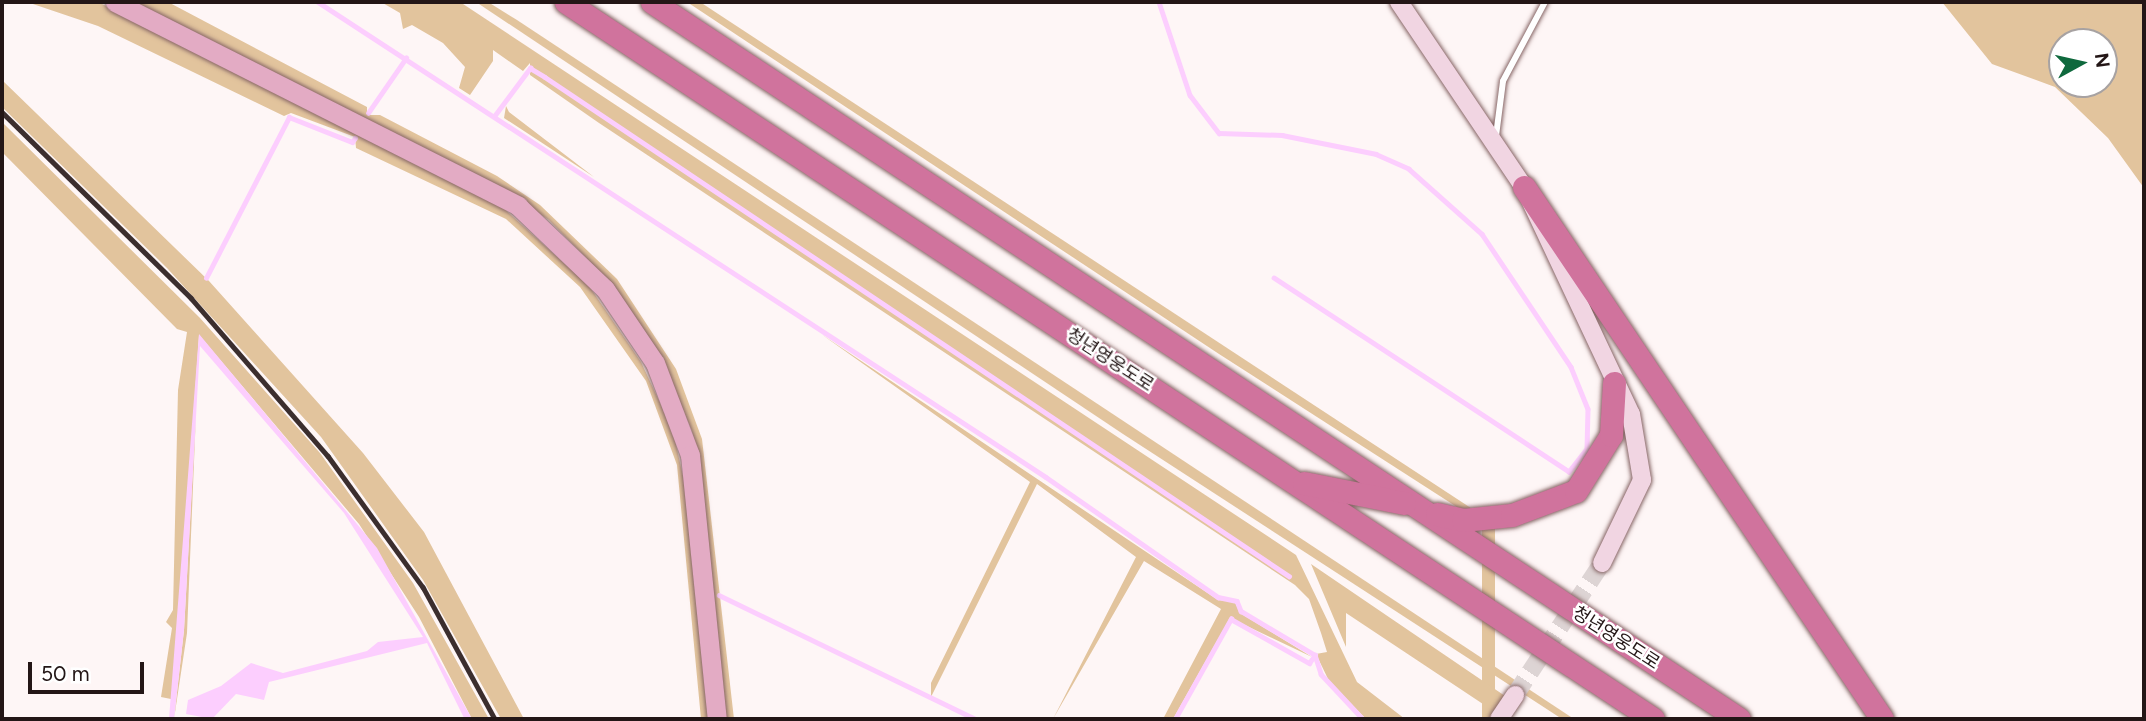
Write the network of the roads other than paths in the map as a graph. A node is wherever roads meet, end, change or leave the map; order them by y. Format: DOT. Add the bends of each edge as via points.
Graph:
graph roads {
  1 [pos="115,2"];
  2 [pos="566,2"];
  3 [pos="652,2"];
  4 [pos="1399,2"];
  5 [pos="1545,2"];
  6 [pos="1494,146"];
  7 [pos="1524,187"];
  8 [pos="1614,383"];
  9 [pos="1291,480"];
  10 [pos="1415,506"];
  11 [pos="1602,563"];
  12 [pos="1515,695"];
  13 [pos="717,719"];
  14 [pos="1499,719"];
  15 [pos="1653,719"];
  16 [pos="1739,719"];
  17 [pos="1882,719"];
  1 -- 13 [label="main road" via="518,206 605,289 655,363 690,455"];
  2 -- 9 [label="highway, 청년영웅도로"];
  3 -- 10 [label="highway, 청년영웅도로"];
  4 -- 6 [label="street"];
  5 -- 6 [label="lane" via="1503,81"];
  6 -- 7 [label="street"];
  7 -- 8 [label="street"];
  7 -- 17 [label="highway"];
  8 -- 10 [label="highway" via="1616,418 1605,452 1587,481 1562,501 1463,520"];
  8 -- 11 [label="street" via="1636,432 1642,481"];
  9 -- 10 [label="highway"];
  9 -- 15 [label="highway, 청년영웅도로"];
  10 -- 16 [label="highway, 청년영웅도로"];
  12 -- 14 [label="street"];
}
